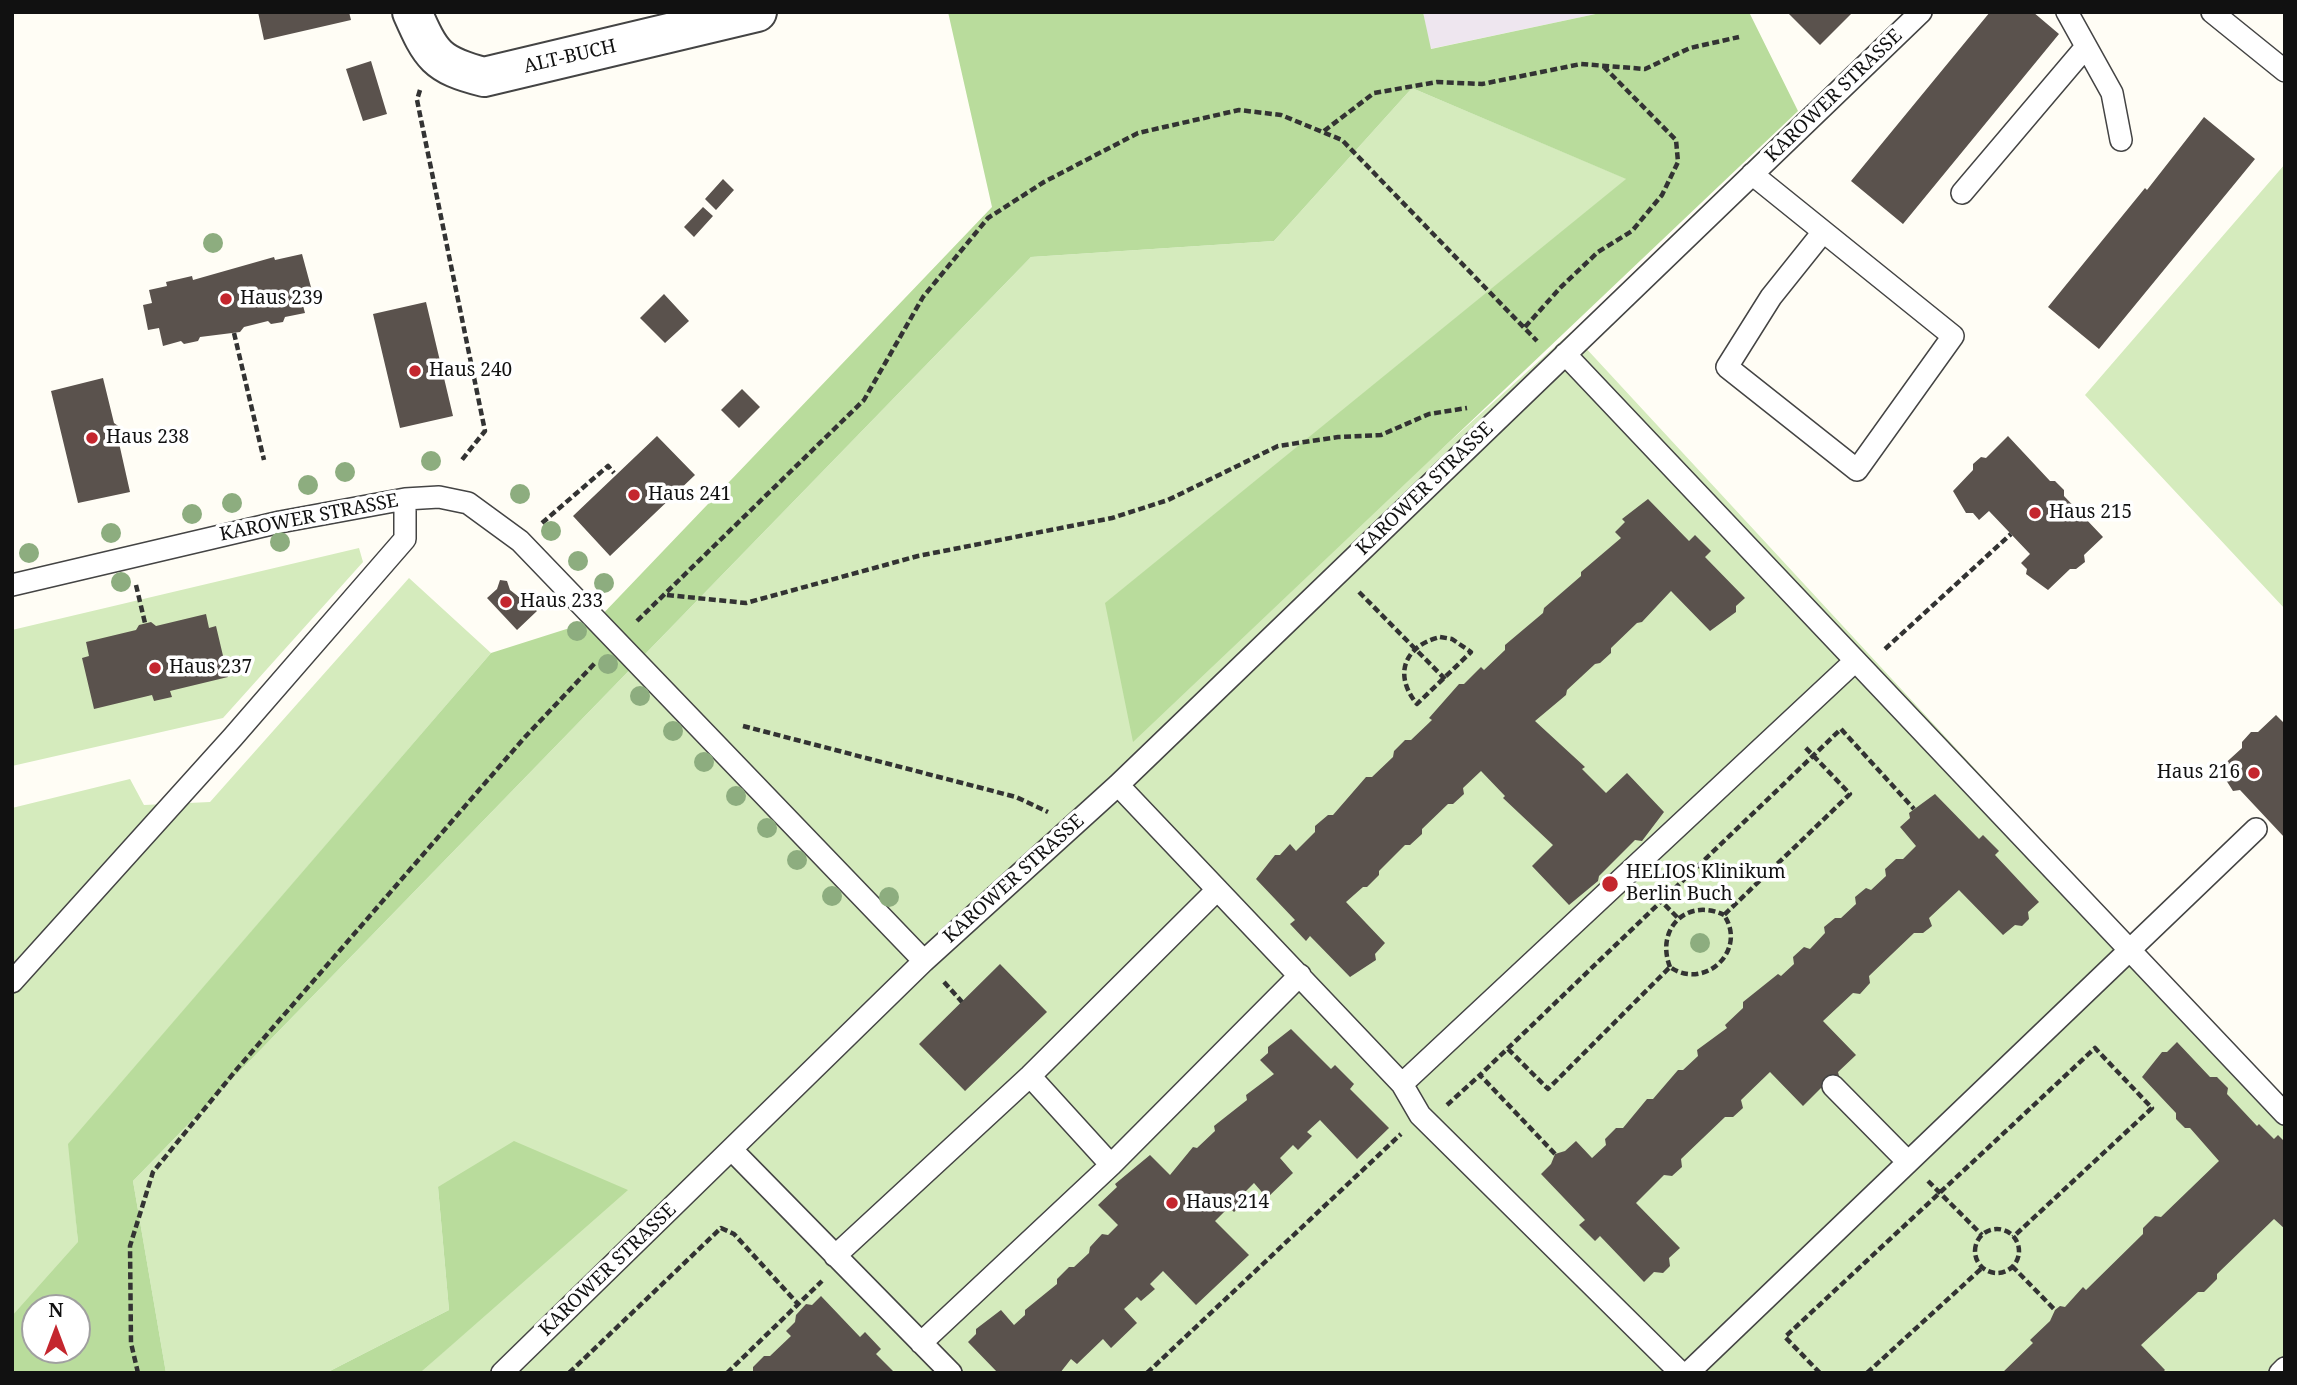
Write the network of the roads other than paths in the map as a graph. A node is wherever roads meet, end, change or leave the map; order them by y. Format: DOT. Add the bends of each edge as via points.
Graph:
graph roads {
  1 [pos="412,12"];
  2 [pos="757,12"];
  3 [pos="1921,12"];
  4 [pos="2067,12"];
  5 [pos="2212,12"];
  6 [pos="2085,48"];
  7 [pos="2285,71"];
  8 [pos="2121,140"];
  9 [pos="1752,174"];
  10 [pos="1962,193"];
  11 [pos="1823,232"];
  12 [pos="1561,358"];
  13 [pos="405,499"];
  14 [pos="12,585"];
  15 [pos="1858,666"];
  16 [pos="1118,785"];
  17 [pos="2256,829"];
  18 [pos="1217,890"];
  19 [pos="2131,949"];
  20 [pos="924,961"];
  21 [pos="1300,975"];
  22 [pos="12,982"];
  23 [pos="1030,1076"];
  24 [pos="1402,1084"];
  25 [pos="1833,1086"];
  26 [pos="2285,1114"];
  27 [pos="732,1150"];
  28 [pos="1908,1162"];
  29 [pos="1111,1165"];
  30 [pos="838,1259"];
  31 [pos="921,1343"];
  32 [pos="2285,1368"];
  33 [pos="502,1373"];
  34 [pos="951,1373"];
  35 [pos="1681,1373"];
  36 [pos="1688,1373"];
  37 [pos="2280,1373"];
  1 -- 2 [label="street, ALT-BUCH" via="430,52 457,70 484,77"];
  3 -- 9 [label="lane, KAROWER STRASSE"];
  4 -- 6 [label="lane"];
  5 -- 7 [label="lane"];
  6 -- 8 [label="lane" via="2112,93"];
  6 -- 10 [label="lane"];
  9 -- 11 [label="lane"];
  9 -- 12 [label="lane, KAROWER STRASSE"];
  11 -- 11 [label="lane" via="1953,337 1857,470 1727,367 1771,297"];
  12 -- 15 [label="lane"];
  12 -- 16 [label="lane, KAROWER STRASSE"];
  13 -- 14 [label="lane, KAROWER STRASSE" via="280,522"];
  13 -- 20 [label="lane, KAROWER STRASSE" via="439,497 468,503 520,541"];
  13 -- 22 [label="lane" via="405,539"];
  15 -- 19 [label="lane"];
  15 -- 24 [label="lane" via="1785,727"];
  16 -- 18 [label="lane"];
  16 -- 20 [label="lane, KAROWER STRASSE"];
  17 -- 19 [label="lane"];
  18 -- 21 [label="lane"];
  18 -- 23 [label="lane"];
  19 -- 26 [label="lane"];
  19 -- 28 [label="lane"];
  20 -- 27 [label="lane, KAROWER STRASSE"];
  21 -- 24 [label="lane"];
  21 -- 29 [label="lane"];
  23 -- 29 [label="lane"];
  23 -- 30 [label="lane"];
  24 -- 35 [label="lane" via="1425,1118"];
  25 -- 28 [label="lane"];
  27 -- 30 [label="lane"];
  27 -- 33 [label="lane, KAROWER STRASSE"];
  28 -- 36 [label="lane"];
  29 -- 31 [label="lane"];
  30 -- 31 [label="lane"];
  31 -- 34 [label="lane"];
  32 -- 37 [label="lane"];
}
